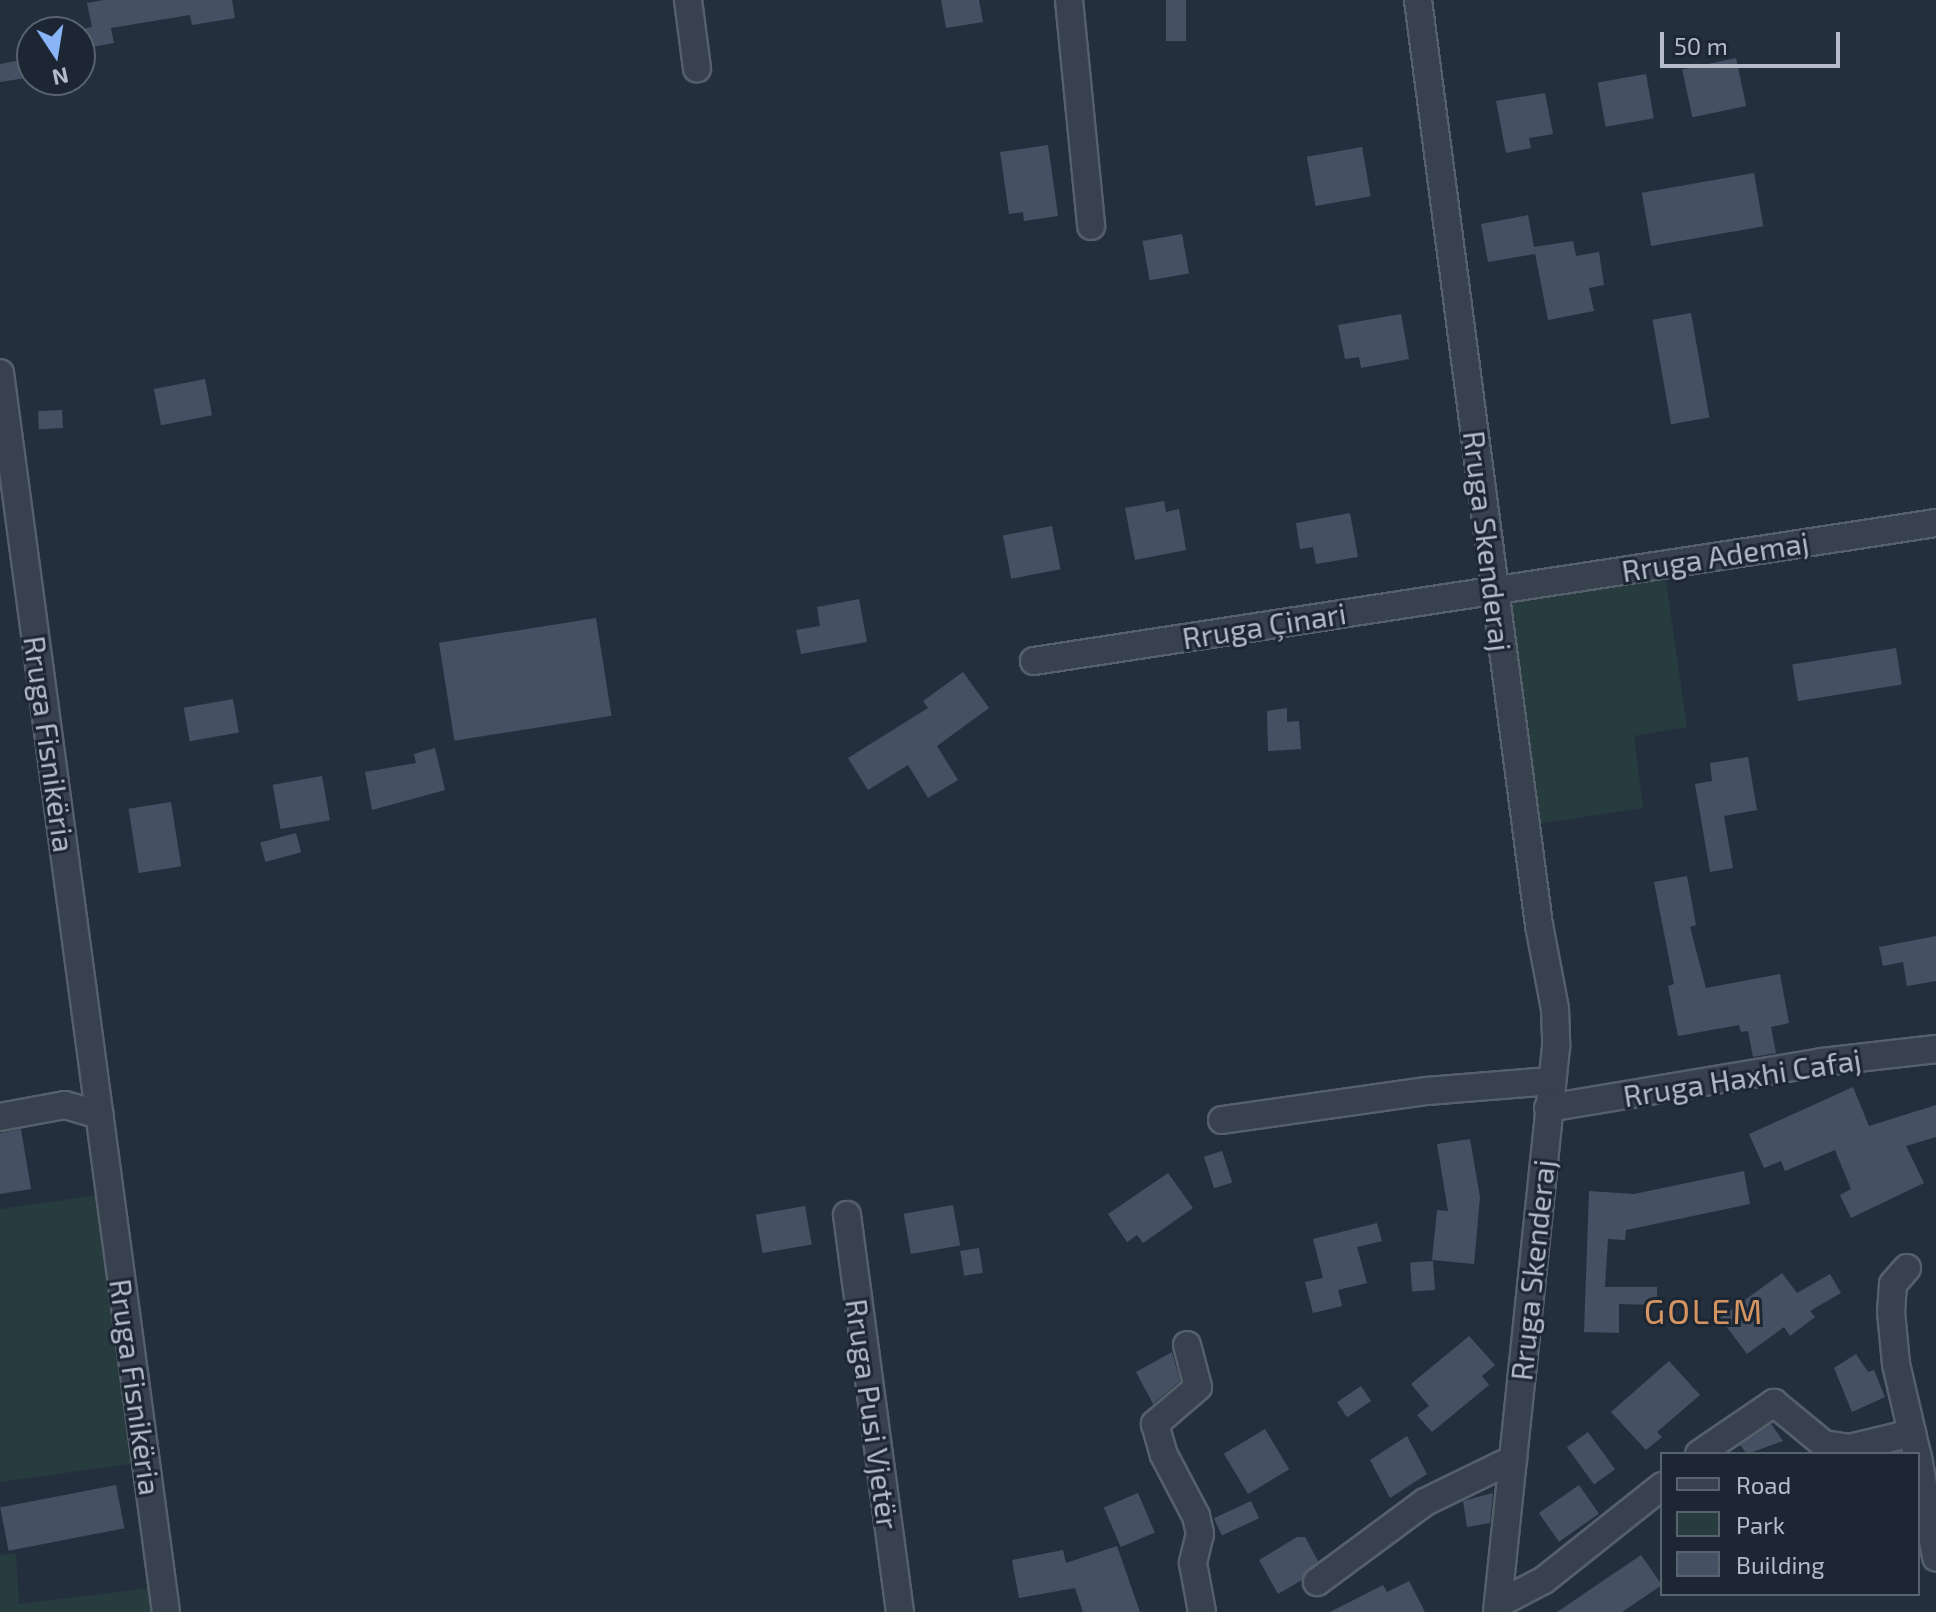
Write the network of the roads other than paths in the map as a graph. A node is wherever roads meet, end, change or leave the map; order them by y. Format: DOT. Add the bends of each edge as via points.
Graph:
graph roads {
  1 [pos="688,0"];
  2 [pos="1069,0"];
  3 [pos="1418,0"];
  4 [pos="697,68"];
  5 [pos="1091,226"];
  6 [pos="0,373"];
  7 [pos="1936,523"];
  8 [pos="1494,590"];
  9 [pos="1034,661"];
  10 [pos="1936,1049"];
  11 [pos="1551,1081"];
  12 [pos="1548,1108"];
  13 [pos="100,1115"];
  14 [pos="0,1117"];
  15 [pos="1222,1120"];
  16 [pos="847,1215"];
  17 [pos="1907,1268"];
  18 [pos="1187,1345"];
  19 [pos="1916,1448"];
  20 [pos="1702,1452"];
  21 [pos="1513,1459"];
  22 [pos="1920,1470"];
  23 [pos="1660,1488"];
  24 [pos="1936,1557"];
  25 [pos="1317,1582"];
  26 [pos="1498,1608"];
  27 [pos="166,1612"];
  28 [pos="900,1612"];
  29 [pos="1202,1612"];
  1 -- 4 [label="street"];
  2 -- 5 [label="street"];
  3 -- 8 [label="street, Rruga Skenderaj"];
  6 -- 13 [label="street, Rruga Fisnikëria"];
  7 -- 8 [label="street, Rruga Ademaj"];
  8 -- 9 [label="street, Rruga Çinari"];
  8 -- 11 [label="street, Rruga Skenderaj" via="1555,1009"];
  10 -- 12 [label="street, Rruga Haxhi Cafaj" via="1822,1062"];
  11 -- 12 [label="street, Rruga Skenderaj"];
  11 -- 15 [label="street" via="1427,1091"];
  12 -- 21 [label="street, Rruga Skenderaj"];
  13 -- 14 [label="street" via="65,1105"];
  13 -- 27 [label="street, Rruga Fisnikëria"];
  16 -- 28 [label="street, Rruga Pusi Vjetër"];
  17 -- 19 [label="street" via="1893,1284 1891,1312"];
  18 -- 29 [label="street" via="1198,1387 1155,1424 1164,1455 1196,1516 1200,1534 1193,1563"];
  19 -- 20 [label="street" via="1824,1444 1774,1403"];
  21 -- 25 [label="street" via="1425,1502"];
  21 -- 26 [label="street, Rruga Skenderaj"];
  22 -- 24 [label="street"];
  23 -- 26 [label="street" via="1544,1580"];
}
